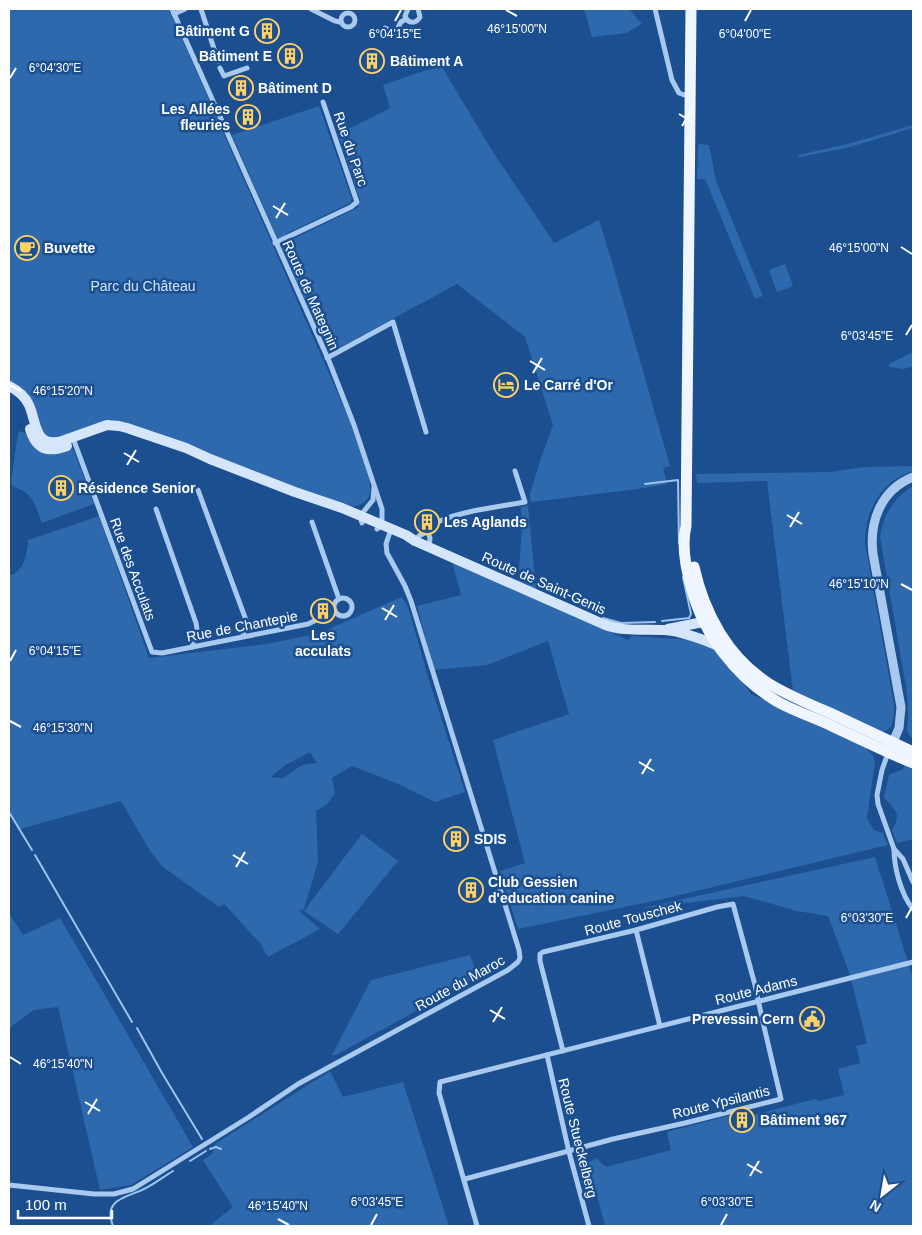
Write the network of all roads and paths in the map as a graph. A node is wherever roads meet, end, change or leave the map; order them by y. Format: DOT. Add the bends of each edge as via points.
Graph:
graph roads {
  1 [pos="185,9"];
  2 [pos="201,9"];
  3 [pos="311,9"];
  4 [pos="408,9"];
  5 [pos="418,9"];
  6 [pos="655,9"];
  7 [pos="691,9"];
  8 [pos="173,11"];
  9 [pos="351,11"];
  10 [pos="406,19"];
  11 [pos="340,22"];
  12 [pos="386,28"];
  13 [pos="218,61"];
  14 [pos="220,68"];
  15 [pos="247,68"];
  16 [pos="691,97"];
  17 [pos="323,102"];
  18 [pos="275,244"];
  19 [pos="327,358"];
  20 [pos="9,386"];
  21 [pos="9,393"];
  22 [pos="426,432"];
  23 [pos="74,441"];
  24 [pos="515,471"];
  25 [pos="913,477"];
  26 [pos="374,484"];
  27 [pos="198,490"];
  28 [pos="156,509"];
  29 [pos="361,519"];
  30 [pos="312,522"];
  31 [pos="385,529"];
  32 [pos="428,532"];
  33 [pos="415,541"];
  34 [pos="429,547"];
  35 [pos="339,599"];
  36 [pos="335,611"];
  37 [pos="710,627"];
  38 [pos="667,630"];
  39 [pos="243,636"];
  40 [pos="697,638"];
  41 [pos="192,647"];
  42 [pos="720,647"];
  43 [pos="152,652"];
  44 [pos="891,747"];
  45 [pos="913,752"];
  46 [pos="913,764"];
  47 [pos="894,849"];
  48 [pos="913,882"];
  49 [pos="913,909"];
  50 [pos="636,930"];
  51 [pos="913,962"];
  52 [pos="759,1001"];
  53 [pos="660,1026"];
  54 [pos="563,1051"];
  55 [pos="547,1055"];
  56 [pos="569,1152"];
  57 [pos="465,1179"];
  58 [pos="9,1185"];
  59 [pos="477,1226"];
  60 [pos="589,1226"];
  1 -- 8 [label="street"];
  2 -- 13 [label="street"];
  3 -- 11 [label="street"];
  4 -- 10 [label="street"];
  5 -- 10 [label="street" via="418,21 412,23"];
  6 -- 16 [label="street" via="672,80 679,93"];
  7 -- 16 [label="main road"];
  8 -- 18 [label="street, Route de Mategnin"];
  9 -- 11 [label="street" via="342,15"];
  9 -- 11 [label="street" via="354,17 352,25 344,26"];
  10 -- 12 [label="street" via="395,33"];
  14 -- 15 [label="street" via="224,76"];
  16 -- 37 [label="main road" via="684,536 693,596"];
  17 -- 18 [label="street, Rue du Parc" via="356,202"];
  18 -- 19 [label="street, Route de Mategnin"];
  19 -- 22 [label="street" via="393,322"];
  19 -- 26 [label="street, Route de Mategnin"];
  20 -- 23 [label="main road, Route de Saint-Genis" via="28,402 37,432 43,439 56,443"];
  21 -- 23 [label="main road, Route de Saint-Genis" via="21,405 32,435 40,446 52,450"];
  23 -- 29 [label="main road, Route de Saint-Genis" via="115,431 210,459"];
  23 -- 43 [label="street, Rue des Acculats"];
  24 -- 32 [label="street" via="525,502 444,519"];
  25 -- 44 [label="street" via="899,484 886,497 876,514 872,532 873,554 901,707 899,728"];
  26 -- 29 [label="street" via="373,500"];
  26 -- 31 [label="street, Route de Mategnin"];
  27 -- 39 [label="street" via="246,620"];
  28 -- 41 [label="street" via="196,623"];
  29 -- 31 [label="main road, Route de Saint-Genis"];
  30 -- 35 [label="street"];
  31 -- 33 [label="main road, Route de Saint-Genis"];
  31 -- 58 [label="street, Route du Maroc" via="387,553 411,601 520,958 508,970 298,1084 133,1189 114,1194 94,1194"];
  32 -- 33 [label="street"];
  32 -- 34 [label="street"];
  33 -- 34 [label="main road, Route de Saint-Genis"];
  34 -- 38 [label="main road, Route de Saint-Genis" via="609,627"];
  35 -- 36 [label="street" via="335,603"];
  35 -- 36 [label="street" via="349,600 351,611 344,616"];
  36 -- 39 [label="street, Rue de Chantepie" via="308,624"];
  37 -- 38 [label="main road, Route de Saint-Genis"];
  37 -- 40 [label="main road" via="705,637"];
  37 -- 42 [label="main road"];
  37 -- 44 [label="main road" via="741,661 768,683"];
  38 -- 40 [label="main road, Route de Saint-Genis"];
  39 -- 41 [label="street, Rue de Chantepie"];
  40 -- 42 [label="main road, Route de Saint-Genis"];
  41 -- 43 [label="street, Rue de Chantepie"];
  42 -- 44 [label="main road" via="749,680 778,702"];
  44 -- 45 [label="main road"];
  44 -- 46 [label="main road"];
  44 -- 47 [label="street" via="876,795"];
  47 -- 48 [label="street" via="903,859"];
  47 -- 49 [label="street" via="897,873"];
  50 -- 52 [label="street, Route Touschek" via="733,904"];
  50 -- 53 [label="street"];
  50 -- 54 [label="street, Route Touschek" via="540,954"];
  51 -- 52 [label="street, Route Adams"];
  52 -- 53 [label="street, Route Adams"];
  52 -- 56 [label="street, Route Ypsilantis" via="781,1099"];
  53 -- 54 [label="street, Route Adams"];
  54 -- 55 [label="street, Route Adams"];
  55 -- 56 [label="street, Route Stueckelberg"];
  55 -- 57 [label="street, Route Adams" via="440,1082 440,1093"];
  56 -- 57 [label="street"];
  56 -- 60 [label="street, Route Stueckelberg"];
  57 -- 59 [label="street"];
}
